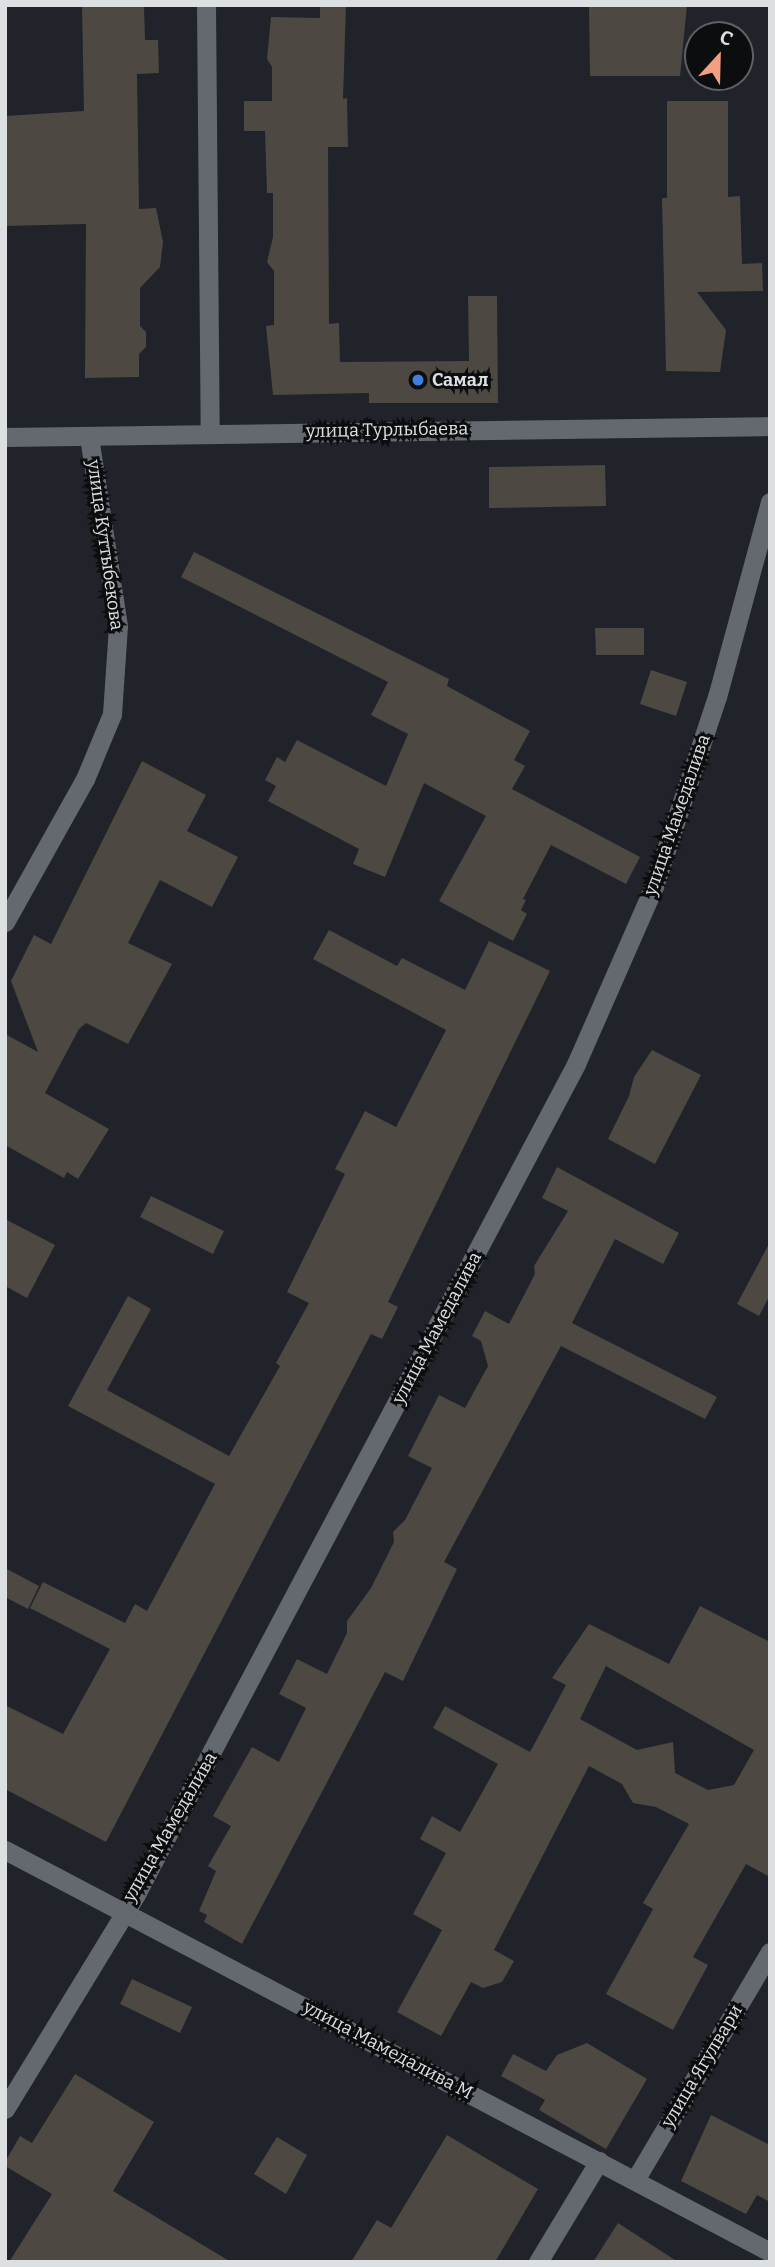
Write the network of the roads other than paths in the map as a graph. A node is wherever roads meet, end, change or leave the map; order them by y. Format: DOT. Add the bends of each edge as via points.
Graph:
graph roads {
  1 [pos="206,5"];
  2 [pos="770,426"];
  3 [pos="210,432"];
  4 [pos="89,436"];
  5 [pos="5,437"];
  6 [pos="770,502"];
  7 [pos="5,922"];
  8 [pos="5,1850"];
  9 [pos="121,1911"];
  10 [pos="770,1952"];
  11 [pos="5,2109"];
  12 [pos="599,2161"];
  13 [pos="635,2180"];
  14 [pos="770,2252"];
  15 [pos="538,2262"];
  1 -- 3 [label="street"];
  2 -- 3 [label="street, улица Турлыбаева"];
  3 -- 4 [label="street, улица Турлыбаева"];
  4 -- 5 [label="street, улица Турлыбаева"];
  4 -- 7 [label="street, улица Куттыбекова" via="118,626 111,714 85,779"];
  6 -- 9 [label="street, улица Мамедалива" via="717,697 654,886 576,1065 135,1896"];
  8 -- 9 [label="street, улица Мамедалива М"];
  9 -- 11 [label="street, улица Мамедалива"];
  9 -- 12 [label="street, улица Мамедалива М"];
  10 -- 13 [label="street, улица Ягулвари"];
  12 -- 13 [label="street, улица Мамедалива М"];
  12 -- 15 [label="street"];
  13 -- 14 [label="street, улица Мамедалива М"];
}
